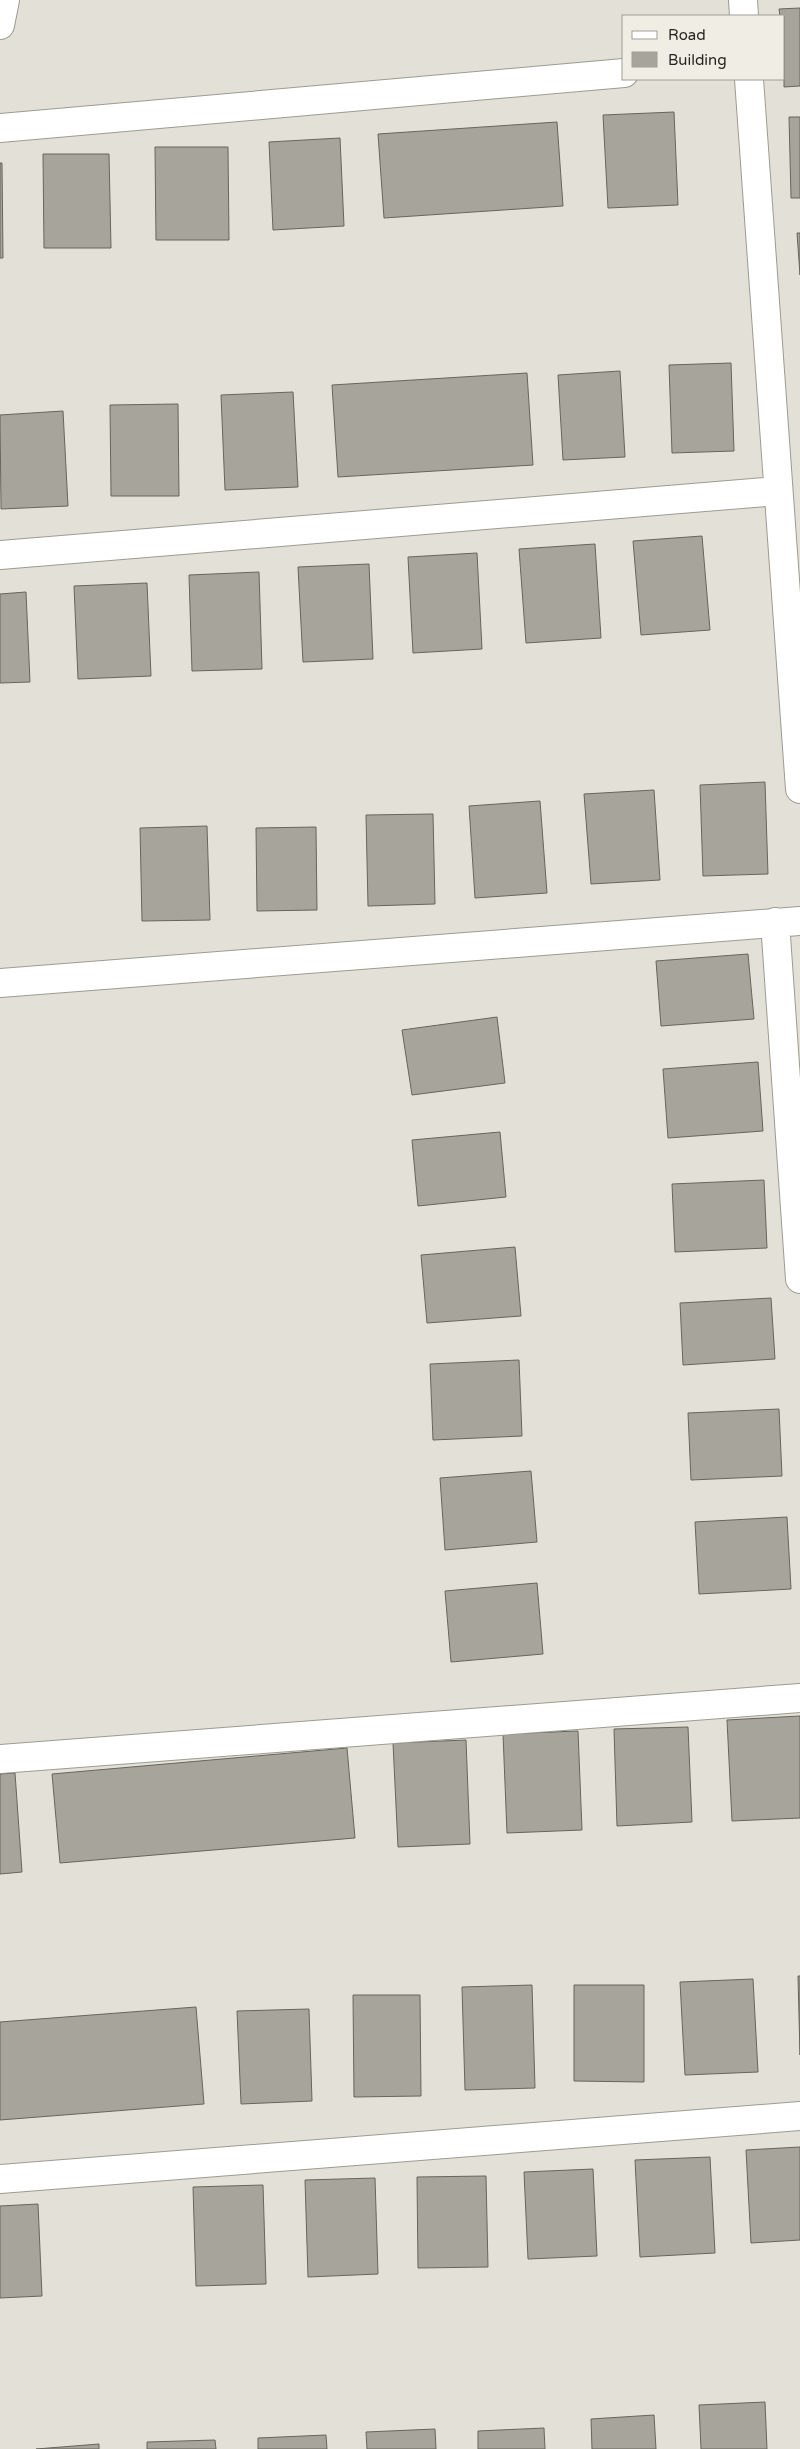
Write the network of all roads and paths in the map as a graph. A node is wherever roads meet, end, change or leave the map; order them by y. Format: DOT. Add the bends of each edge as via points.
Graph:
graph roads {
  1 [pos="5,0"];
  2 [pos="743,0"];
  3 [pos="744,15"];
  4 [pos="0,25"];
  5 [pos="622,73"];
  6 [pos="749,80"];
  7 [pos="0,128"];
  8 [pos="778,490"];
  9 [pos="0,555"];
  10 [pos="800,789"];
  11 [pos="788,922"];
  12 [pos="0,983"];
  13 [pos="800,1279"];
  14 [pos="800,1698"];
  15 [pos="0,1760"];
  16 [pos="800,2116"];
  17 [pos="0,2179"];
  1 -- 4 [label="street"];
  2 -- 3 [label="street"];
  5 -- 7 [label="street"];
  6 -- 8 [label="street"];
  8 -- 9 [label="street"];
  8 -- 10 [label="street"];
  11 -- 12 [label="street"];
  11 -- 13 [label="street"];
  14 -- 15 [label="street"];
  16 -- 17 [label="street"];
}
